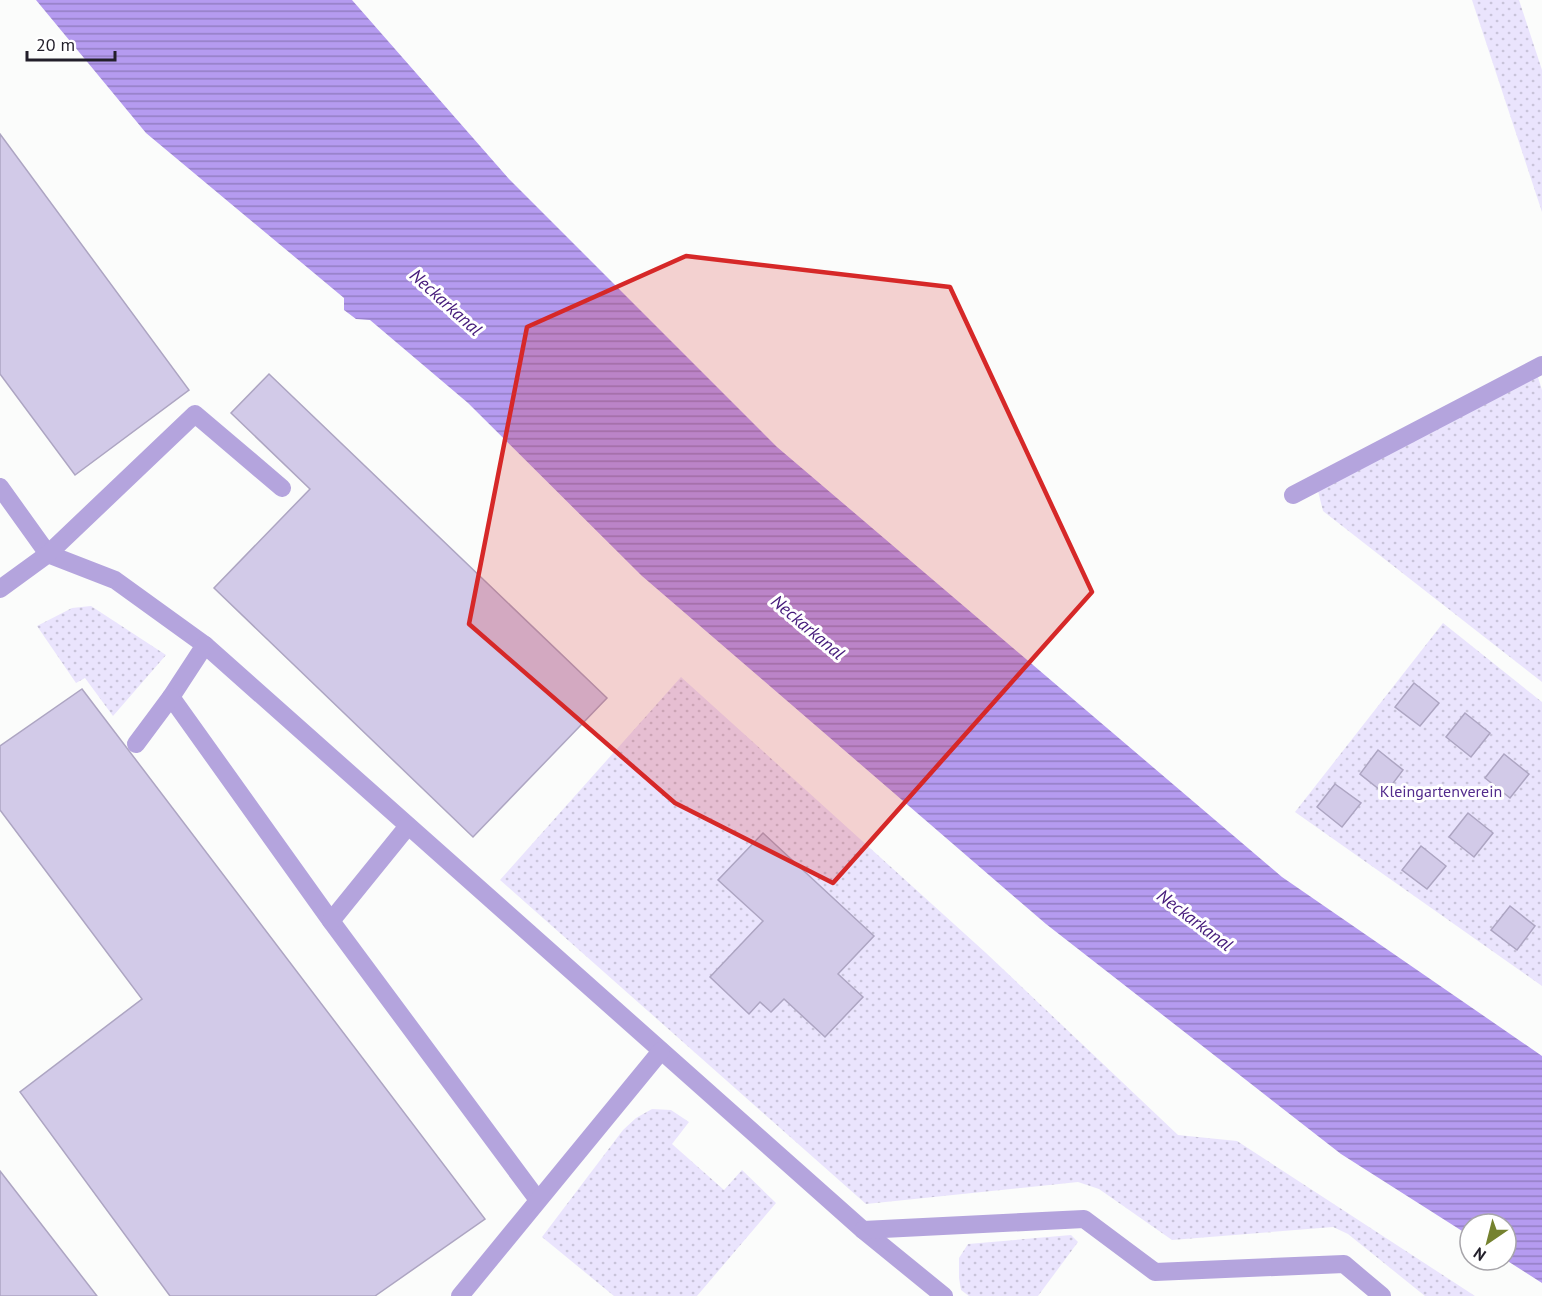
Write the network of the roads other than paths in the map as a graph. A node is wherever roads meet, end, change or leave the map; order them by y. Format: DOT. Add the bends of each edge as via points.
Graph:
graph roads {
  1 [pos="1542,364"];
  2 [pos="0,488"];
  3 [pos="282,488"];
  4 [pos="1293,495"];
  5 [pos="48,554"];
  6 [pos="0,589"];
  7 [pos="205,645"];
  8 [pos="171,697"];
  9 [pos="136,744"];
  10 [pos="408,826"];
  11 [pos="331,921"];
  12 [pos="661,1051"];
  13 [pos="538,1200"];
  14 [pos="863,1230"];
  15 [pos="460,1296"];
  16 [pos="944,1296"];
  17 [pos="1382,1296"];
  1 -- 4 [label="lane"];
  2 -- 5 [label="lane"];
  3 -- 5 [label="lane" via="195,414"];
  5 -- 6 [label="lane"];
  5 -- 7 [label="lane" via="115,580"];
  7 -- 8 [label="lane"];
  7 -- 10 [label="lane"];
  8 -- 9 [label="lane"];
  8 -- 11 [label="lane"];
  10 -- 11 [label="lane"];
  10 -- 12 [label="lane"];
  11 -- 13 [label="lane"];
  12 -- 13 [label="lane"];
  12 -- 14 [label="lane"];
  13 -- 15 [label="lane"];
  14 -- 16 [label="lane"];
  14 -- 17 [label="lane" via="1084,1219 1155,1272 1344,1264"];
}
